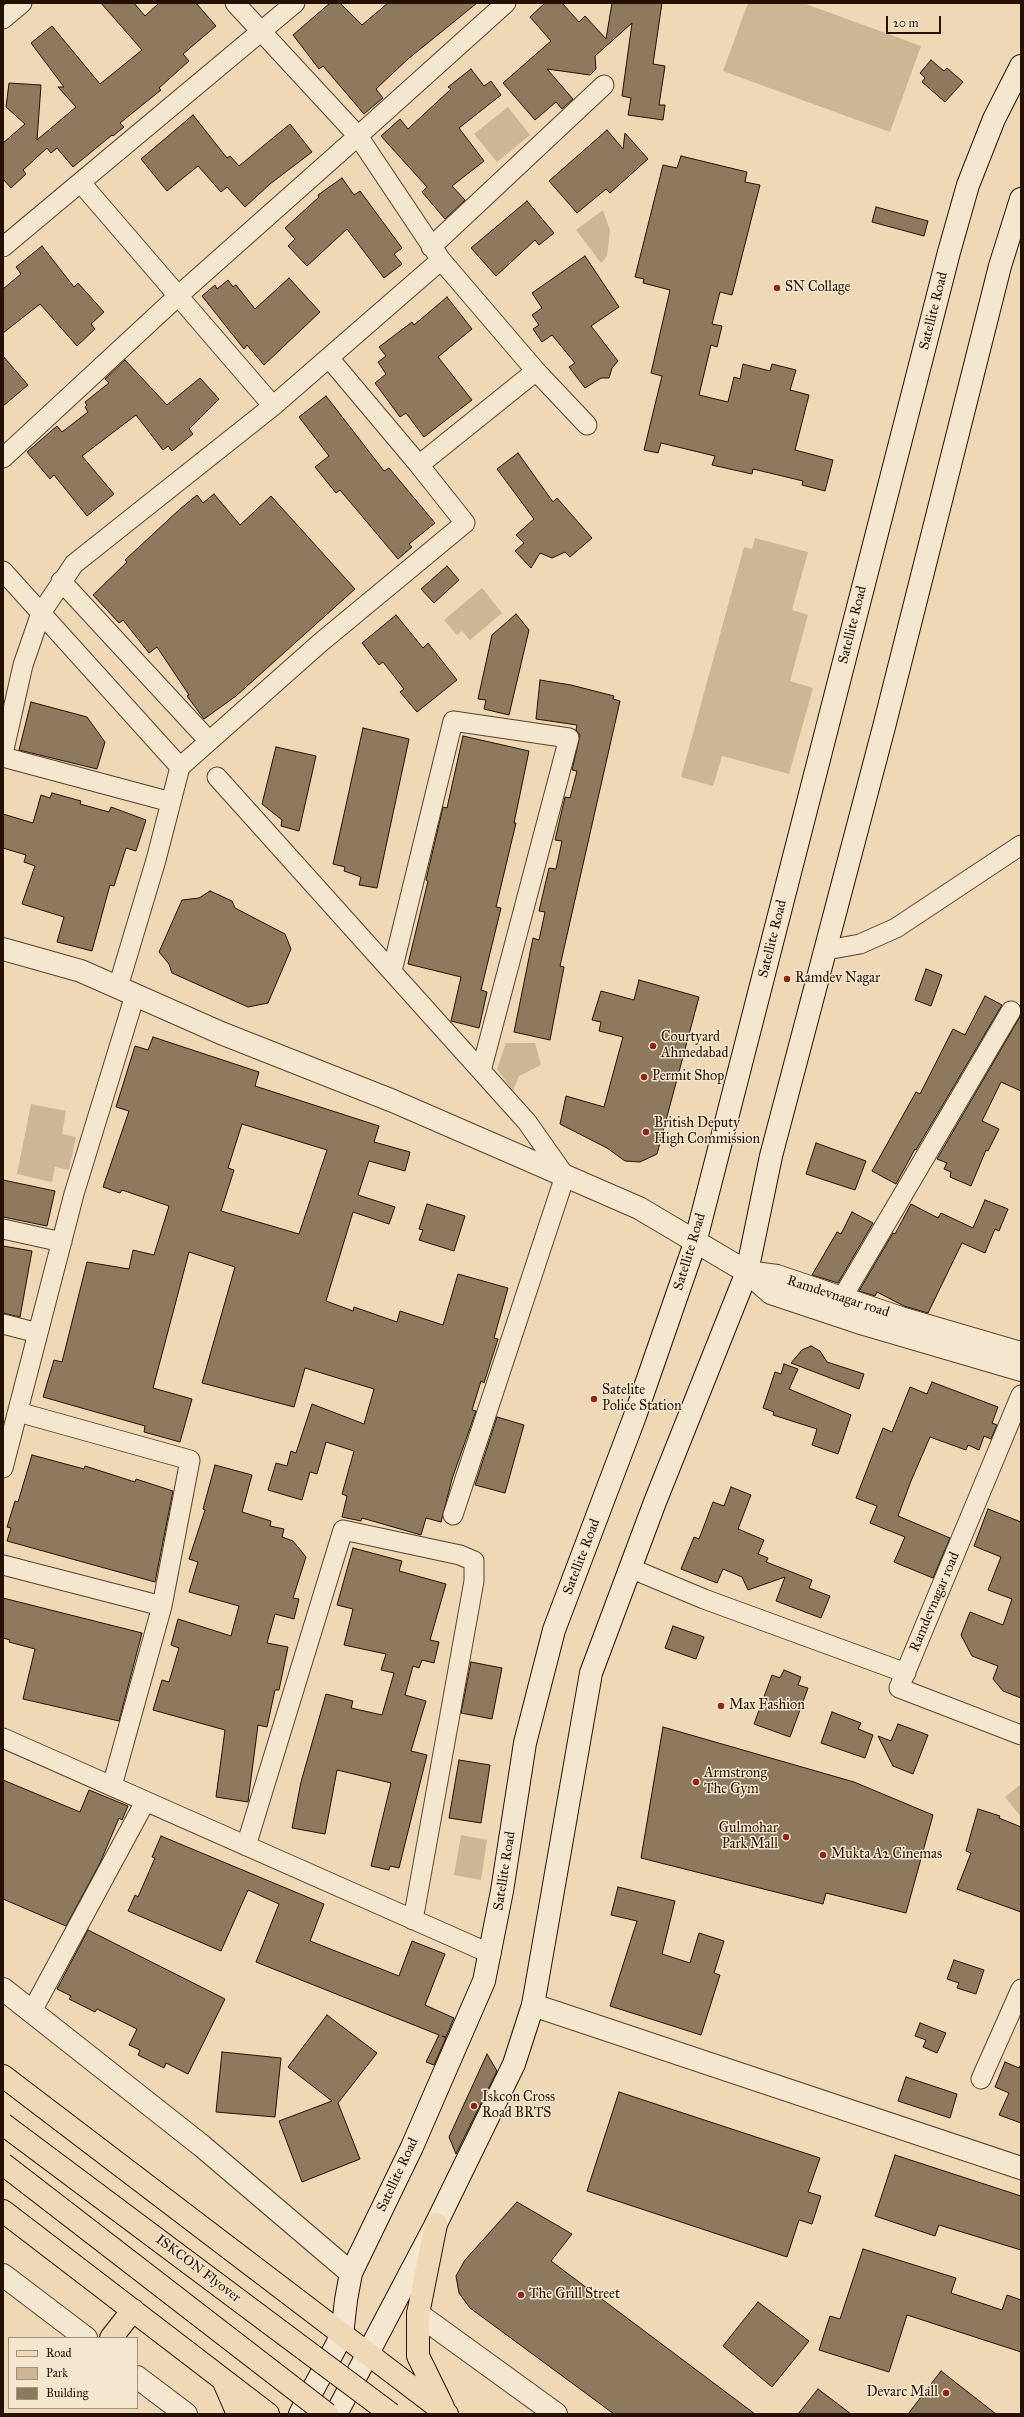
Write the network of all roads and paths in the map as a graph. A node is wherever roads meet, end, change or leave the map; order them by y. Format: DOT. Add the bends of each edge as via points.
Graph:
graph roads {
  1 [pos="22,3"];
  2 [pos="236,3"];
  3 [pos="295,3"];
  4 [pos="506,3"];
  5 [pos="3,19"];
  6 [pos="262,32"];
  7 [pos="1021,66"];
  8 [pos="604,85"];
  9 [pos="358,136"];
  10 [pos="81,183"];
  11 [pos="1021,199"];
  12 [pos="3,247"];
  13 [pos="436,254"];
  14 [pos="179,295"];
  15 [pos="329,358"];
  16 [pos="536,371"];
  17 [pos="273,406"];
  18 [pos="587,425"];
  19 [pos="3,458"];
  20 [pos="419,465"];
  21 [pos="3,572"];
  22 [pos="61,581"];
  23 [pos="41,613"];
  24 [pos="210,741"];
  25 [pos="3,756"];
  26 [pos="180,767"];
  27 [pos="217,777"];
  28 [pos="171,802"];
  29 [pos="1021,845"];
  30 [pos="3,949"];
  31 [pos="827,950"];
  32 [pos="392,971"];
  33 [pos="126,991"];
  34 [pos="1011,1011"];
  35 [pos="481,1071"];
  36 [pos="566,1176"];
  37 [pos="3,1228"];
  38 [pos="62,1242"];
  39 [pos="695,1243"];
  40 [pos="747,1272"];
  41 [pos="842,1298"];
  42 [pos="3,1324"];
  43 [pos="38,1334"];
  44 [pos="1021,1354"];
  45 [pos="1021,1370"];
  46 [pos="1021,1395"];
  47 [pos="18,1412"];
  48 [pos="3,1468"];
  49 [pos="453,1515"];
  50 [pos="3,1565"];
  51 [pos="630,1568"];
  52 [pos="162,1606"];
  53 [pos="906,1673"];
  54 [pos="1021,1735"];
  55 [pos="3,1738"];
  56 [pos="112,1786"];
  57 [pos="145,1802"];
  58 [pos="246,1846"];
  59 [pos="412,1920"];
  60 [pos="491,1954"];
  61 [pos="3,1989"];
  62 [pos="1021,1989"];
  63 [pos="533,2006"];
  64 [pos="32,2011"];
  65 [pos="3,2076"];
  66 [pos="981,2079"];
  67 [pos="3,2124"];
  68 [pos="3,2164"];
  69 [pos="1021,2168"];
  70 [pos="3,2211"];
  71 [pos="436,2224"];
  72 [pos="352,2272"];
  73 [pos="3,2275"];
  74 [pos="133,2310"];
  75 [pos="418,2314"];
  76 [pos="342,2335"];
  77 [pos="85,2337"];
  78 [pos="112,2337"];
  79 [pos="367,2352"];
  80 [pos="138,2378"];
  81 [pos="223,2380"];
  82 [pos="186,2414"];
  83 [pos="238,2414"];
  84 [pos="268,2414"];
  85 [pos="300,2414"];
  86 [pos="327,2414"];
  87 [pos="336,2414"];
  88 [pos="391,2414"];
  89 [pos="446,2414"];
  90 [pos="556,2414"];
  1 -- 5 [label="street"];
  2 -- 6 [label="street"];
  3 -- 6 [label="street"];
  4 -- 9 [label="street"];
  6 -- 9 [label="street"];
  6 -- 10 [label="street"];
  7 -- 39 [label="main road, Satellite Road" via="991,126 968,185 949,252"];
  8 -- 13 [label="street"];
  9 -- 13 [label="street"];
  9 -- 14 [label="street"];
  10 -- 12 [label="street"];
  10 -- 14 [label="street"];
  11 -- 31 [label="main road" via="998,273"];
  13 -- 15 [label="street"];
  13 -- 16 [label="street"];
  14 -- 17 [label="street"];
  14 -- 19 [label="street"];
  15 -- 17 [label="street"];
  15 -- 20 [label="street"];
  16 -- 18 [label="street"];
  16 -- 20 [label="street"];
  17 -- 22 [label="street" via="74,564"];
  20 -- 24 [label="street" via="465,523 320,643"];
  21 -- 23 [label="street"];
  22 -- 23 [label="street"];
  22 -- 24 [label="street"];
  23 -- 25 [label="street" via="23,665"];
  23 -- 26 [label="street"];
  24 -- 26 [label="street"];
  25 -- 28 [label="street"];
  26 -- 28 [label="street"];
  27 -- 32 [label="street"];
  28 -- 33 [label="street"];
  29 -- 31 [label="street" via="896,928 860,944"];
  30 -- 33 [label="main road, Ramdevnagar road" via="81,971"];
  31 -- 40 [label="main road" via="771,1156"];
  32 -- 35 [label="street"];
  32 -- 35 [label="street" via="453,721 569,738"];
  33 -- 36 [label="main road, Ramdevnagar road" via="220,1033 393,1101"];
  33 -- 38 [label="street"];
  34 -- 41 [label="street"];
  35 -- 36 [label="street" via="527,1122"];
  36 -- 39 [label="main road, Ramdevnagar road" via="639,1208"];
  36 -- 49 [label="street"];
  37 -- 38 [label="street"];
  38 -- 43 [label="street"];
  39 -- 40 [label="main road, Ramdevnagar road"];
  39 -- 60 [label="main road, Satellite Road" via="635,1416 554,1630 525,1743"];
  40 -- 41 [label="main road, Ramdevnagar road" via="777,1276"];
  40 -- 45 [label="main road, Ramdevnagar road" via="771,1293 864,1324"];
  40 -- 51 [label="main road"];
  41 -- 44 [label="main road, Ramdevnagar road"];
  42 -- 43 [label="street"];
  43 -- 47 [label="street"];
  46 -- 53 [label="street, Ramdevnagar road"];
  47 -- 48 [label="street"];
  47 -- 52 [label="street" via="190,1460"];
  50 -- 52 [label="street"];
  51 -- 53 [label="street" via="704,1599"];
  51 -- 63 [label="main road" via="591,1673"];
  52 -- 56 [label="street"];
  53 -- 54 [label="street, Ramdevnagar road" via="899,1688"];
  55 -- 56 [label="street"];
  56 -- 57 [label="street"];
  57 -- 58 [label="street"];
  57 -- 64 [label="street"];
  58 -- 59 [label="street"];
  58 -- 59 [label="street" via="343,1530 460,1555 474,1561 474,1581"];
  59 -- 60 [label="street"];
  60 -- 72 [label="main road, Satellite Road" via="477,1999 450,2062"];
  61 -- 64 [label="main road"];
  62 -- 66 [label="street"];
  63 -- 69 [label="main road"];
  63 -- 71 [label="main road" via="514,2064"];
  64 -- 72 [label="main road" via="202,2146"];
  65 -- 76 [label="main road"];
  67 -- 88 [label="main road, ISKCON Flyover, bridge"];
  68 -- 86 [label="main road, bridge"];
  70 -- 74 [label="main road"];
  71 -- 75 [label="main road"];
  71 -- 79 [label="main road"];
  72 -- 76 [label="main road, Satellite Road"];
  73 -- 77 [label="main road"];
  74 -- 78 [label="main road"];
  74 -- 81 [label="main road"];
  75 -- 89 [label="main road" via="418,2356"];
  75 -- 90 [label="main road"];
  76 -- 79 [label="main road"];
  76 -- 85 [label="main road, Satellite Road"];
  79 -- 87 [label="main road"];
  79 -- 89 [label="main road"];
  80 -- 82 [label="main road"];
  81 -- 83 [label="main road"];
  81 -- 84 [label="main road"];
}
